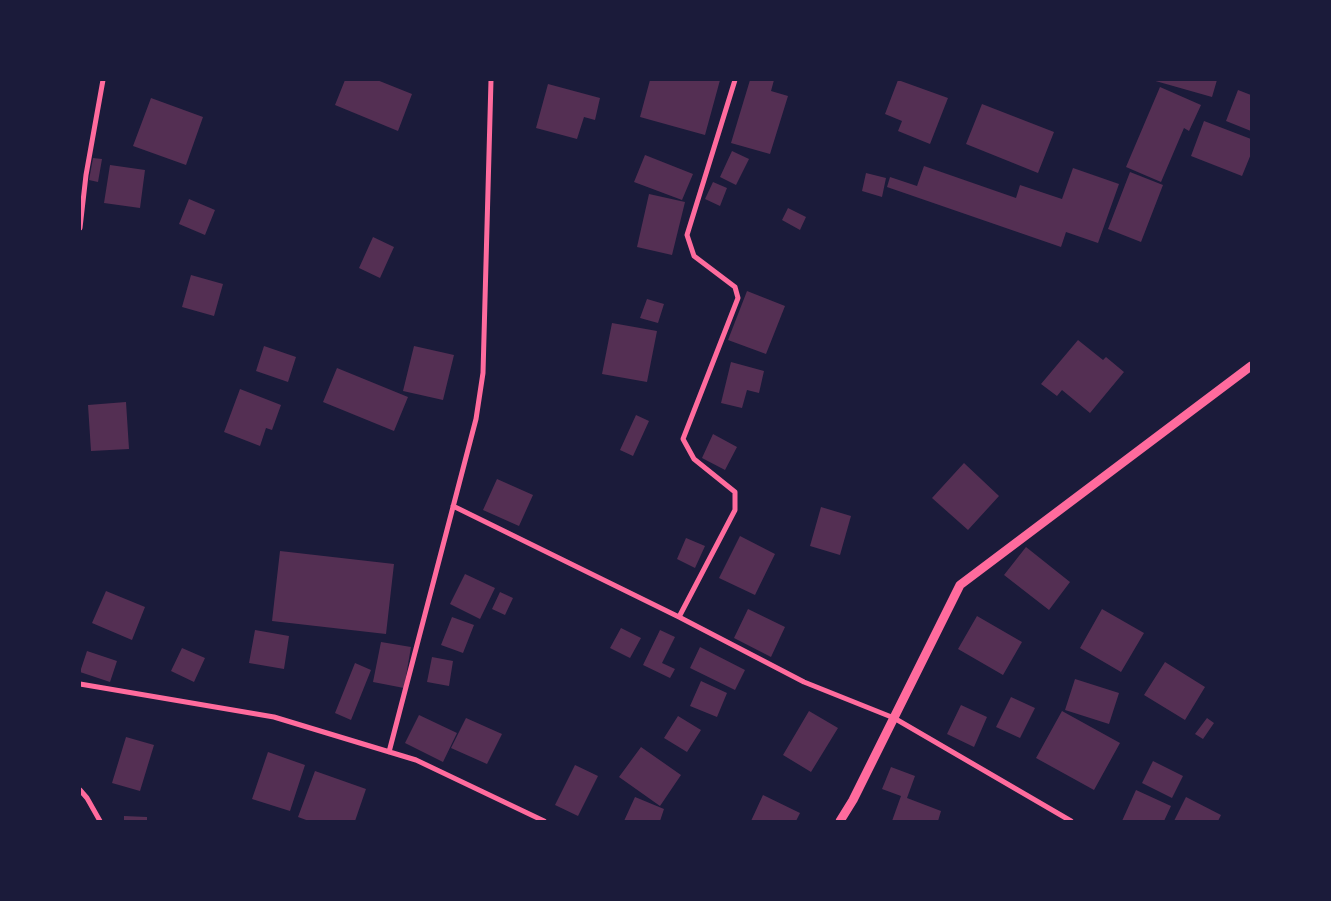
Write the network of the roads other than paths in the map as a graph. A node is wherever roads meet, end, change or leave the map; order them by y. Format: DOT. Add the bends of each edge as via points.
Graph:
graph roads {
  1 [pos="103,80"];
  2 [pos="491,80"];
  3 [pos="735,80"];
  4 [pos="80,228"];
  5 [pos="1251,366"];
  6 [pos="453,506"];
  7 [pos="679,617"];
  8 [pos="80,684"];
  9 [pos="894,718"];
  10 [pos="389,752"];
  11 [pos="80,790"];
  12 [pos="100,821"];
  13 [pos="544,821"];
  14 [pos="840,821"];
  15 [pos="1071,821"];
  1 -- 4 [label="street"];
  2 -- 6 [label="street" via="483,373 476,418"];
  3 -- 7 [label="street" via="687,235 694,256 735,287 738,298 683,439 694,459 735,492 735,510"];
  5 -- 9 [label="street" via="960,585"];
  6 -- 7 [label="street"];
  6 -- 10 [label="street"];
  7 -- 9 [label="street" via="804,682"];
  8 -- 10 [label="street" via="274,717"];
  9 -- 14 [label="street"];
  9 -- 15 [label="street"];
  10 -- 13 [label="street" via="416,760"];
  11 -- 12 [label="street"];
}
